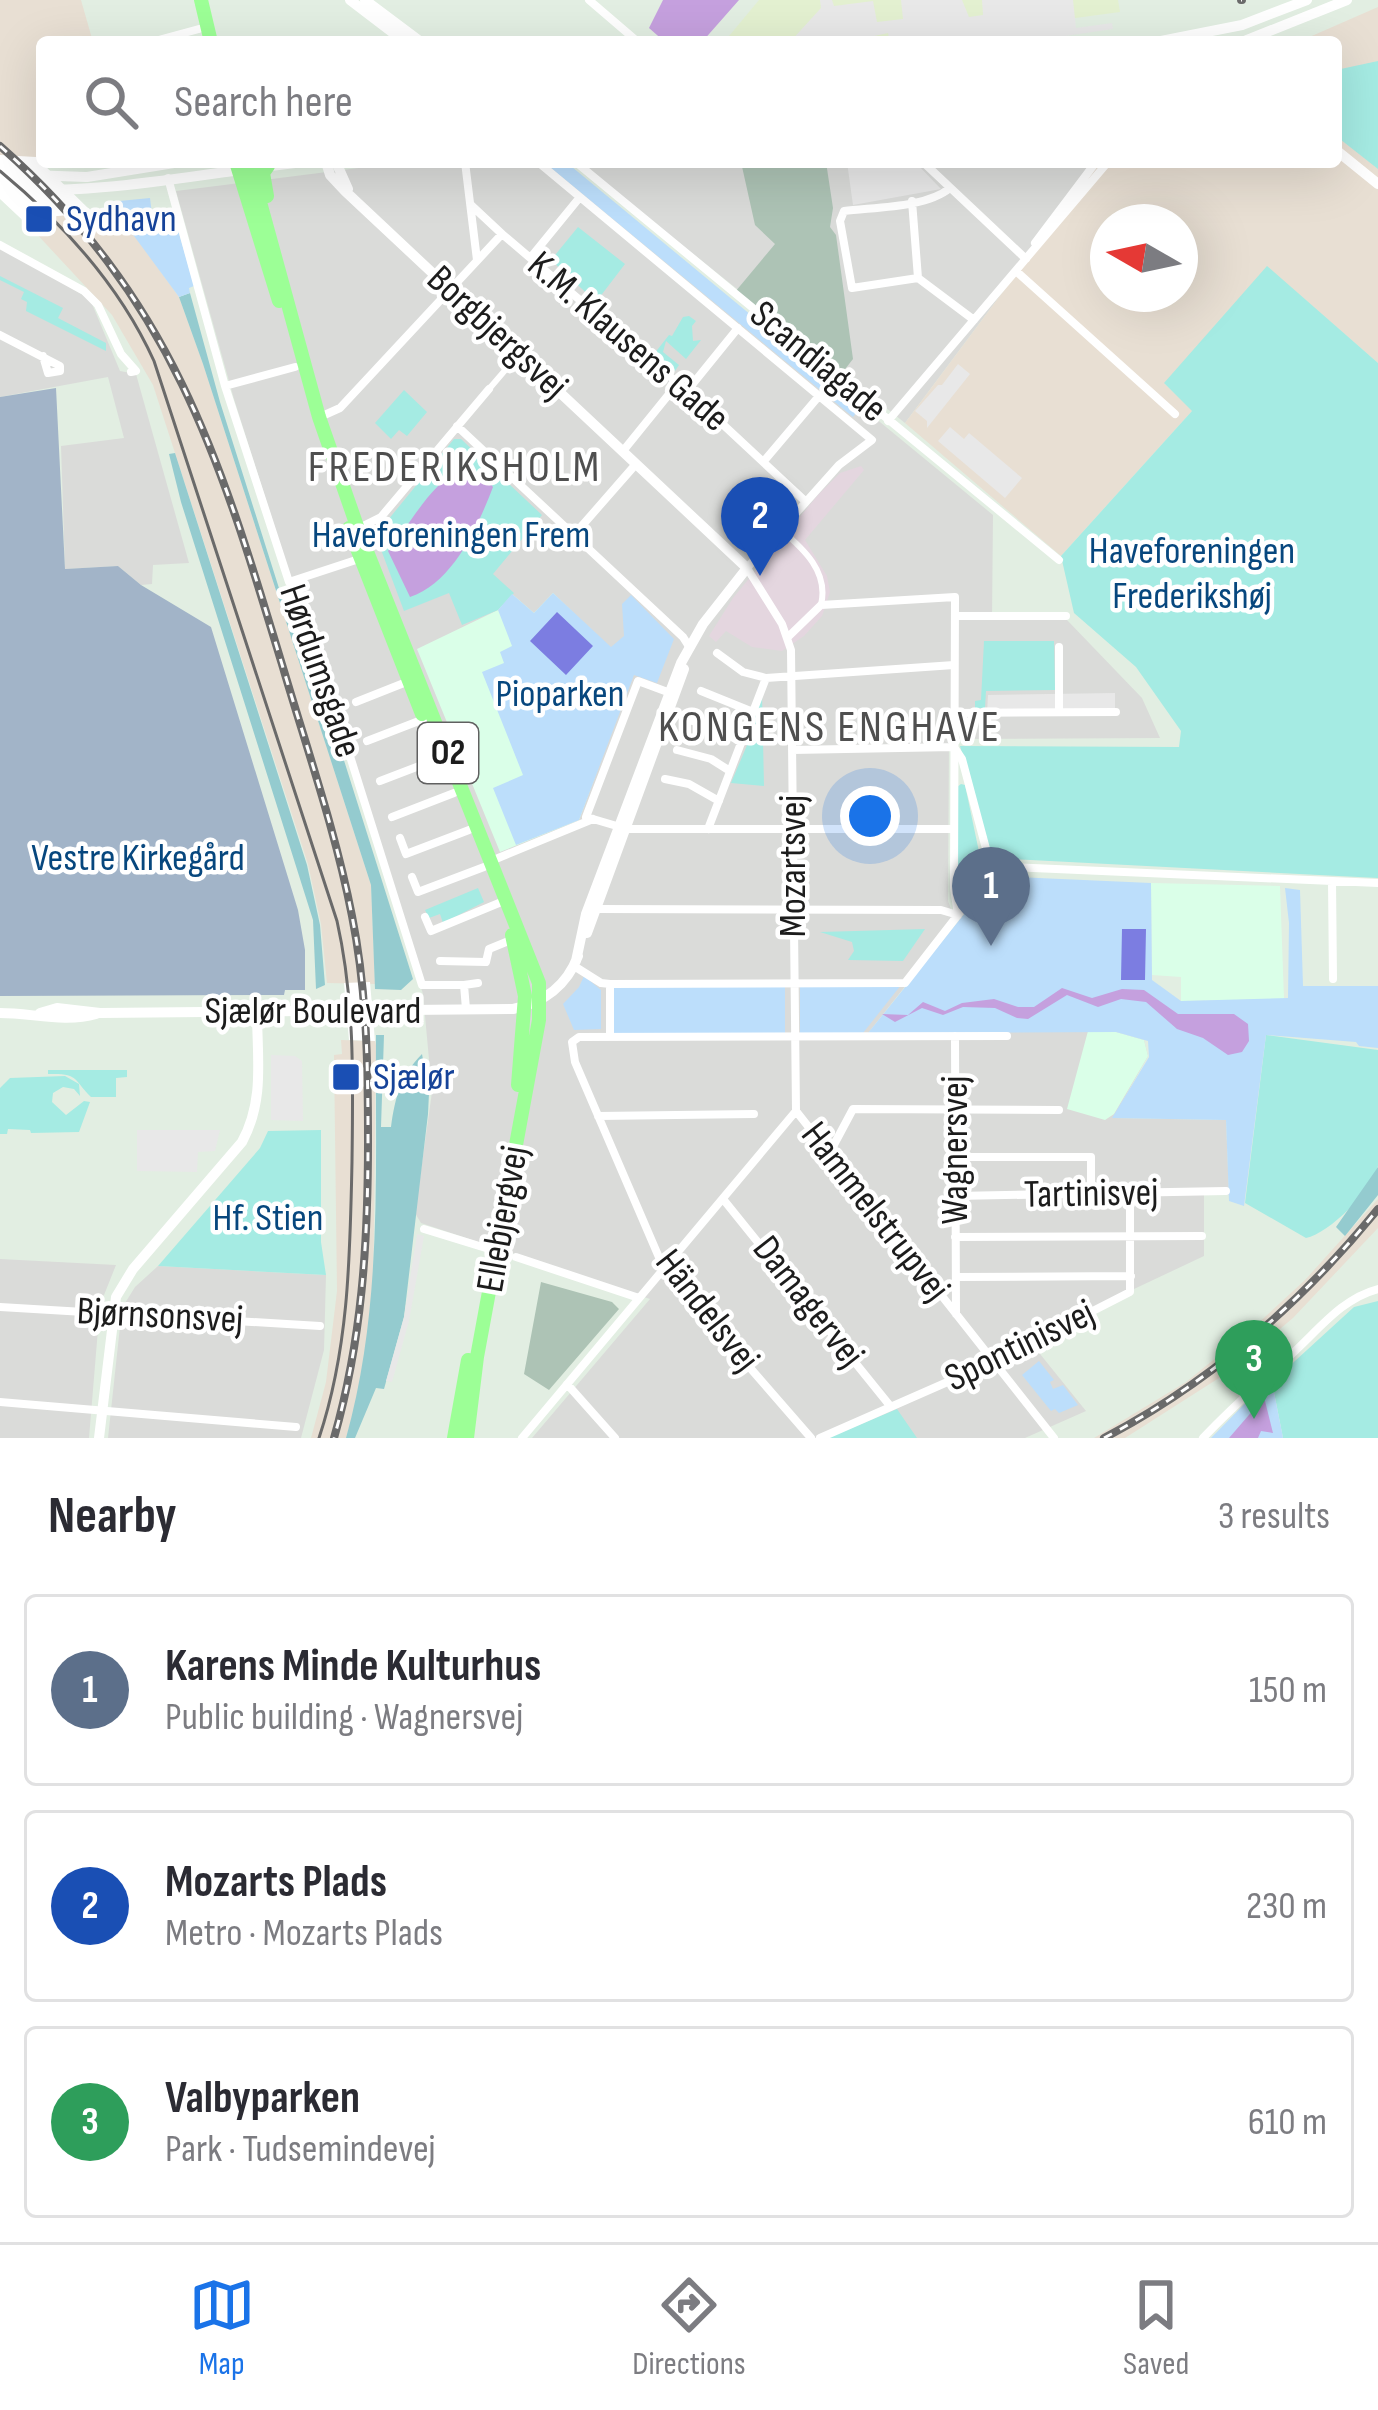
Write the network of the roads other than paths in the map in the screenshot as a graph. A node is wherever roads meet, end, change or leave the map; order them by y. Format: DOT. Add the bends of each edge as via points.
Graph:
graph roads {
  1 [pos="192,0"];
  2 [pos="201,0"];
  3 [pos="350,0"];
  4 [pos="365,0"];
  5 [pos="590,0"];
  6 [pos="1307,0"];
  7 [pos="1347,0"];
  8 [pos="200,36"];
  9 [pos="210,36"];
  10 [pos="397,36"];
  11 [pos="413,36"];
  12 [pos="631,36"];
  13 [pos="1243,36"];
  14 [pos="1246,36"];
  15 [pos="1342,154"];
  16 [pos="226,168"];
  17 [pos="244,168"];
  18 [pos="244,168"];
  19 [pos="267,168"];
  20 [pos="328,168"];
  21 [pos="339,168"];
  22 [pos="466,168"];
  23 [pos="545,168"];
  24 [pos="583,168"];
  25 [pos="928,168"];
  26 [pos="1091,168"];
  27 [pos="1103,168"];
  28 [pos="148,171"];
  29 [pos="0,175"];
  30 [pos="168,178"];
  31 [pos="1378,184"];
  32 [pos="950,188"];
  33 [pos="0,189"];
  34 [pos="352,197"];
  35 [pos="580,197"];
  36 [pos="912,201"];
  37 [pos="471,206"];
  38 [pos="502,234"];
  39 [pos="0,245"];
  40 [pos="531,257"];
  41 [pos="278,260"];
  42 [pos="1026,260"];
  43 [pos="477,262"];
  44 [pos="1016,271"];
  45 [pos="918,278"];
  46 [pos="451,290"];
  47 [pos="974,320"];
  48 [pos="738,328"];
  49 [pos="0,335"];
  50 [pos="520,354"];
  51 [pos="43,356"];
  52 [pos="295,367"];
  53 [pos="131,372"];
  54 [pos="678,383"];
  55 [pos="225,386"];
  56 [pos="489,389"];
  57 [pos="687,391"];
  58 [pos="819,396"];
  59 [pos="1175,414"];
  60 [pos="319,417"];
  61 [pos="888,421"];
  62 [pos="457,426"];
  63 [pos="622,451"];
  64 [pos="764,460"];
  65 [pos="636,464"];
  66 [pos="805,501"];
  67 [pos="358,529"];
  68 [pos="781,529"];
  69 [pos="573,536"];
  70 [pos="359,559"];
  71 [pos="1058,560"];
  72 [pos="747,568"];
  73 [pos="289,582"];
  74 [pos="821,605"];
  75 [pos="955,616"];
  76 [pos="1066,616"];
  77 [pos="788,637"];
  78 [pos="1059,647"];
  79 [pos="690,649"];
  80 [pos="717,653"];
  81 [pos="955,665"];
  82 [pos="792,676"];
  83 [pos="766,678"];
  84 [pos="409,681"];
  85 [pos="701,691"];
  86 [pos="673,694"];
  87 [pos="356,702"];
  88 [pos="753,712"];
  89 [pos="1059,712"];
  90 [pos="1115,712"];
  91 [pos="954,713"];
  92 [pos="424,718"];
  93 [pos="688,720"];
  94 [pos="368,741"];
  95 [pos="741,742"];
  96 [pos="954,747"];
  97 [pos="677,750"];
  98 [pos="792,750"];
  99 [pos="440,758"];
  100 [pos="730,771"];
  101 [pos="665,779"];
  102 [pos="380,781"];
  103 [pos="454,793"];
  104 [pos="719,801"];
  105 [pos="392,817"];
  106 [pos="593,819"];
  107 [pos="623,828"];
  108 [pos="708,829"];
  109 [pos="793,829"];
  110 [pos="954,829"];
  111 [pos="470,830"];
  112 [pos="400,838"];
  113 [pos="488,864"];
  114 [pos="992,871"];
  115 [pos="412,877"];
  116 [pos="1332,881"];
  117 [pos="1378,883"];
  118 [pos="499,903"];
  119 [pos="597,909"];
  120 [pos="793,910"];
  121 [pos="958,914"];
  122 [pos="425,917"];
  123 [pos="514,939"];
  124 [pos="440,961"];
  125 [pos="575,963"];
  126 [pos="1333,979"];
  127 [pos="478,983"];
  128 [pos="794,983"];
  129 [pos="610,984"];
  130 [pos="464,985"];
  131 [pos="532,1003"];
  132 [pos="466,1011"];
  133 [pos="257,1012"];
  134 [pos="0,1013"];
  135 [pos="955,1036"];
  136 [pos="1007,1036"];
  137 [pos="610,1037"];
  138 [pos="794,1039"];
  139 [pos="795,1096"];
  140 [pos="955,1110"];
  141 [pos="1059,1110"];
  142 [pos="796,1111"];
  143 [pos="754,1114"];
  144 [pos="598,1116"];
  145 [pos="829,1154"];
  146 [pos="955,1157"];
  147 [pos="1226,1190"];
  148 [pos="1130,1194"];
  149 [pos="1091,1195"];
  150 [pos="955,1196"];
  151 [pos="723,1199"];
  152 [pos="424,1229"];
  153 [pos="1131,1236"];
  154 [pos="1202,1236"];
  155 [pos="956,1237"];
  156 [pos="489,1249"];
  157 [pos="516,1257"];
  158 [pos="664,1269"];
  159 [pos="1131,1276"];
  160 [pos="956,1277"];
  161 [pos="1378,1289"];
  162 [pos="639,1298"];
  163 [pos="0,1306"];
  164 [pos="112,1312"];
  165 [pos="956,1316"];
  166 [pos="320,1326"];
  167 [pos="993,1362"];
  168 [pos="567,1384"];
  169 [pos="0,1402"];
  170 [pos="891,1407"];
  171 [pos="101,1411"];
  172 [pos="296,1427"];
  173 [pos="99,1438"];
  174 [pos="454,1438"];
  175 [pos="467,1438"];
  176 [pos="521,1438"];
  177 [pos="615,1438"];
  178 [pos="816,1438"];
  179 [pos="1054,1438"];
  180 [pos="1203,1438"];
  1 -- 8 [label="main road"];
  2 -- 9 [label="main road"];
  3 -- 10 [label="street"];
  4 -- 11 [label="street"];
  5 -- 12 [label="street"];
  6 -- 13 [label="street"];
  7 -- 14 [label="street"];
  15 -- 31 [label="street"];
  16 -- 30 [label="street"];
  17 -- 41 [label="main road, O2"];
  18 -- 52 [label="main road, O2"];
  19 -- 41 [label="main road"];
  20 -- 34 [label="street, Borgbjergsvej"];
  21 -- 34 [label="street, Borgbjergsvej"];
  22 -- 37 [label="street"];
  23 -- 35 [label="street, Scandiagade"];
  24 -- 61 [label="street, Scandiagade"];
  25 -- 32 [label="street"];
  26 -- 42 [label="street"];
  27 -- 42 [label="street"];
  28 -- 29 [label="street"];
  28 -- 30 [label="street"];
  28 -- 33 [label="street" via="74,191"];
  30 -- 55 [label="street, Hørdumsgade"];
  32 -- 36 [label="street"];
  32 -- 42 [label="street"];
  34 -- 46 [label="street, Borgbjergsvej"];
  35 -- 40 [label="street"];
  35 -- 48 [label="street, Scandiagade"];
  36 -- 45 [label="street"];
  36 -- 45 [label="street" via="844,212 840,221 851,288"];
  37 -- 38 [label="street, K.M. Klausens Gade"];
  37 -- 43 [label="street"];
  38 -- 40 [label="street, K.M. Klausens Gade"];
  38 -- 43 [label="street"];
  39 -- 53 [label="street" via="84,291"];
  40 -- 54 [label="street, K.M. Klausens Gade"];
  41 -- 60 [label="main road, O2"];
  42 -- 44 [label="street"];
  43 -- 46 [label="street"];
  44 -- 47 [label="street"];
  44 -- 59 [label="street"];
  45 -- 47 [label="street"];
  46 -- 50 [label="street, Borgbjergsvej"];
  46 -- 60 [label="street" via="340,408"];
  47 -- 61 [label="street"];
  48 -- 57 [label="street, Scandiagade"];
  48 -- 58 [label="street, Scandiagade"];
  49 -- 51 [label="street"];
  50 -- 56 [label="street"];
  50 -- 63 [label="street, Borgbjergsvej"];
  52 -- 55 [label="street"];
  52 -- 70 [label="main road, O2"];
  54 -- 57 [label="street, K.M. Klausens Gade"];
  54 -- 63 [label="street"];
  55 -- 73 [label="street, Hørdumsgade"];
  56 -- 62 [label="street"];
  57 -- 64 [label="street, K.M. Klausens Gade"];
  58 -- 64 [label="street, Scandiagade"];
  58 -- 66 [label="street, Scandiagade" via="872,440"];
  60 -- 67 [label="main road, O2"];
  61 -- 71 [label="street, Scandiagade"];
  62 -- 67 [label="street" via="381,517"];
  62 -- 69 [label="street"];
  63 -- 65 [label="street, Borgbjergsvej"];
  64 -- 66 [label="street, K.M. Klausens Gade"];
  65 -- 69 [label="street"];
  65 -- 72 [label="street, Borgbjergsvej"];
  66 -- 68 [label="street"];
  67 -- 113 [label="main road, O2"];
  68 -- 72 [label="street"];
  68 -- 74 [label="street" via="818,570"];
  69 -- 79 [label="street"];
  70 -- 73 [label="street"];
  70 -- 84 [label="main road, O2"];
  72 -- 77 [label="street"];
  72 -- 79 [label="street"];
  73 -- 130 [label="street, Hørdumsgade" via="422,985"];
  74 -- 75 [label="street" via="955,597"];
  74 -- 77 [label="street"];
  75 -- 76 [label="street"];
  75 -- 81 [label="street"];
  77 -- 82 [label="street, Mozartsvej"];
  78 -- 89 [label="street"];
  79 -- 86 [label="street"];
  80 -- 83 [label="street"];
  81 -- 82 [label="street"];
  81 -- 91 [label="street"];
  82 -- 83 [label="street"];
  82 -- 98 [label="street, Mozartsvej"];
  83 -- 88 [label="street"];
  84 -- 87 [label="street"];
  84 -- 92 [label="main road, O2"];
  85 -- 88 [label="street"];
  86 -- 106 [label="street" via="638,681 586,817"];
  86 -- 107 [label="street"];
  88 -- 95 [label="street"];
  89 -- 90 [label="street"];
  89 -- 91 [label="street"];
  91 -- 96 [label="street"];
  92 -- 94 [label="street"];
  92 -- 99 [label="main road, O2"];
  93 -- 95 [label="street"];
  95 -- 100 [label="street"];
  96 -- 98 [label="street"];
  96 -- 110 [label="street"];
  96 -- 114 [label="street"];
  97 -- 100 [label="street"];
  98 -- 109 [label="street, Mozartsvej"];
  99 -- 102 [label="street"];
  99 -- 103 [label="main road, O2"];
  100 -- 104 [label="street"];
  101 -- 104 [label="street"];
  103 -- 105 [label="street"];
  103 -- 111 [label="main road, O2"];
  104 -- 108 [label="street"];
  106 -- 107 [label="street"];
  106 -- 113 [label="street"];
  107 -- 108 [label="street"];
  107 -- 119 [label="street"];
  107 -- 125 [label="street" via="586,914"];
  108 -- 109 [label="street"];
  109 -- 110 [label="street"];
  109 -- 120 [label="street, Mozartsvej"];
  110 -- 121 [label="street"];
  111 -- 112 [label="street" via="406,854"];
  111 -- 113 [label="main road, O2"];
  113 -- 115 [label="street" via="418,892"];
  113 -- 118 [label="main road, O2"];
  113 -- 131 [label="main road, O2" via="532,962"];
  114 -- 116 [label="street"];
  114 -- 121 [label="street"];
  116 -- 117 [label="street"];
  116 -- 126 [label="street"];
  118 -- 122 [label="street" via="431,931"];
  118 -- 123 [label="main road, O2"];
  119 -- 120 [label="street"];
  119 -- 125 [label="street"];
  120 -- 121 [label="street"];
  120 -- 128 [label="street, Mozartsvej"];
  121 -- 128 [label="street" via="904,983"];
  123 -- 124 [label="street" via="489,949 485,962"];
  123 -- 131 [label="main road, O2"];
  125 -- 129 [label="street"];
  125 -- 131 [label="street" via="563,983"];
  127 -- 130 [label="street, Hørdumsgade"];
  128 -- 129 [label="street"];
  128 -- 138 [label="street, Mozartsvej"];
  129 -- 137 [label="street"];
  130 -- 132 [label="street"];
  131 -- 132 [label="street, Sjælør Boulevard"];
  131 -- 156 [label="main road, Ellebjergvej / O2"];
  131 -- 175 [label="main road, Ellebjergvej / O2"];
  132 -- 133 [label="street, Sjælør Boulevard"];
  133 -- 134 [label="street, Sjælør Boulevard"];
  133 -- 164 [label="street" via="253,1122 125,1280"];
  135 -- 136 [label="street, Wagnersvej"];
  135 -- 138 [label="street"];
  135 -- 140 [label="street, Wagnersvej"];
  137 -- 138 [label="street"];
  137 -- 144 [label="street, Händelsvej" via="574,1039 571,1050"];
  138 -- 139 [label="street, Mozartsvej"];
  139 -- 142 [label="street, Hammelstrupvej"];
  140 -- 141 [label="street"];
  140 -- 145 [label="street" via="853,1109"];
  140 -- 146 [label="street, Wagnersvej"];
  142 -- 145 [label="street, Hammelstrupvej"];
  142 -- 151 [label="street"];
  143 -- 144 [label="street"];
  144 -- 158 [label="street, Händelsvej"];
  145 -- 165 [label="street, Hammelstrupvej"];
  146 -- 149 [label="street" via="1091,1157"];
  146 -- 150 [label="street, Wagnersvej"];
  147 -- 148 [label="street, Tartinisvej"];
  148 -- 149 [label="street, Tartinisvej"];
  148 -- 153 [label="street, Spontinisvej"];
  149 -- 150 [label="street, Tartinisvej"];
  150 -- 155 [label="street, Wagnersvej"];
  151 -- 158 [label="street"];
  151 -- 170 [label="street, Damagervej"];
  152 -- 156 [label="street"];
  153 -- 154 [label="street"];
  153 -- 155 [label="street"];
  153 -- 159 [label="street, Spontinisvej"];
  155 -- 160 [label="street, Wagnersvej"];
  156 -- 174 [label="main road, Ellebjergvej / O2"];
  157 -- 162 [label="street"];
  158 -- 162 [label="street"];
  158 -- 178 [label="street, Händelsvej"];
  159 -- 160 [label="street"];
  159 -- 167 [label="street, Spontinisvej" via="1130,1292"];
  160 -- 165 [label="street, Wagnersvej"];
  161 -- 180 [label="street" via="1328,1318"];
  162 -- 168 [label="street"];
  163 -- 164 [label="street, Bjørnsonsvej"];
  164 -- 166 [label="street, Bjørnsonsvej"];
  164 -- 171 [label="street"];
  165 -- 167 [label="street, Hammelstrupvej"];
  167 -- 170 [label="street, Spontinisvej"];
  167 -- 179 [label="street, Hammelstrupvej"];
  168 -- 176 [label="street"];
  168 -- 177 [label="street"];
  169 -- 171 [label="street"];
  170 -- 178 [label="street, Spontinisvej"];
  171 -- 172 [label="street"];
  171 -- 173 [label="street"];
}
